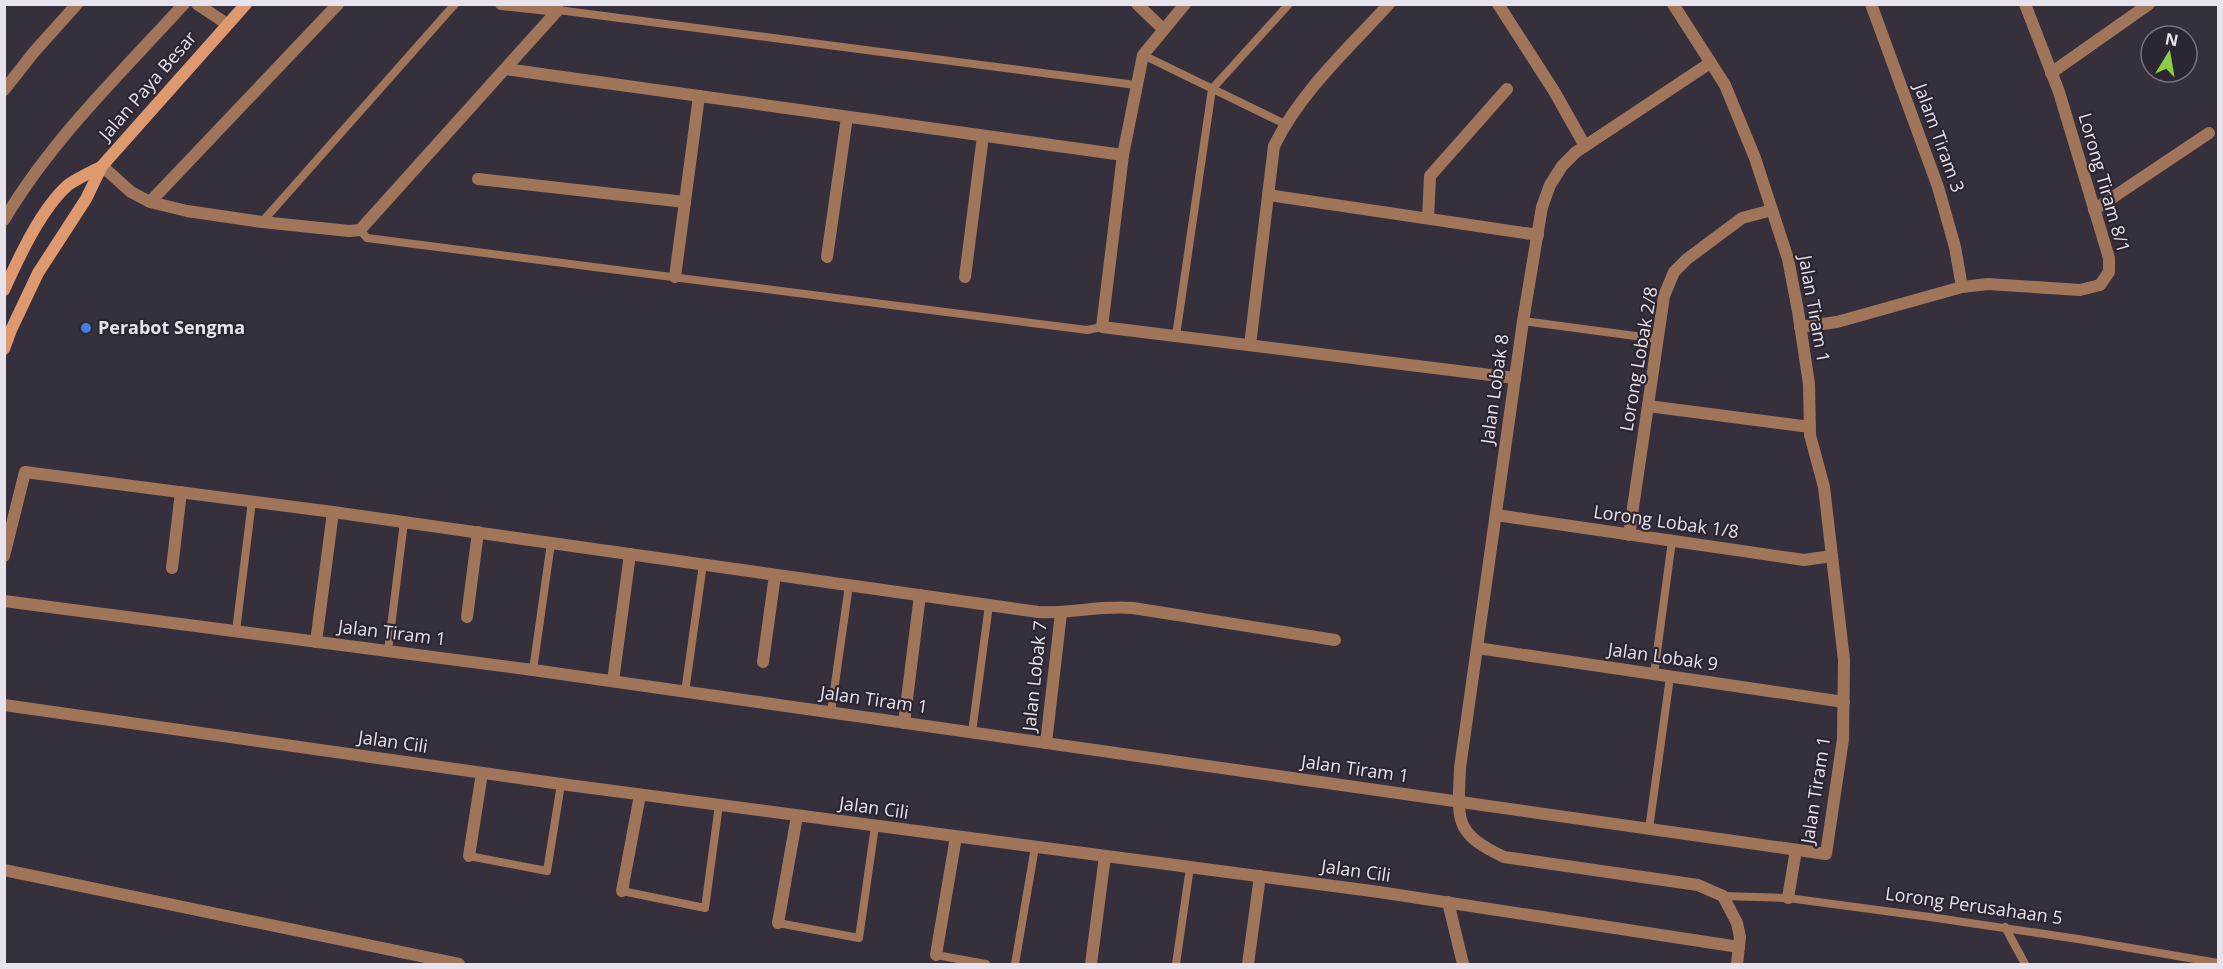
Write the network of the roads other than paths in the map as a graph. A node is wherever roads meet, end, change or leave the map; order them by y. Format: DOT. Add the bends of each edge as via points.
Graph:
graph roads {
  1 [pos="77,4"];
  2 [pos="184,4"];
  3 [pos="197,4"];
  4 [pos="246,4"];
  5 [pos="338,4"];
  6 [pos="455,4"];
  7 [pos="501,4"];
  8 [pos="1137,4"];
  9 [pos="1185,4"];
  10 [pos="1289,4"];
  11 [pos="1389,4"];
  12 [pos="1498,4"];
  13 [pos="1673,4"];
  14 [pos="1871,4"];
  15 [pos="2025,4"];
  16 [pos="2149,4"];
  17 [pos="558,10"];
  18 [pos="227,24"];
  19 [pos="1163,29"];
  20 [pos="1143,55"];
  21 [pos="1710,63"];
  22 [pos="504,69"];
  23 [pos="2051,73"];
  24 [pos="1136,85"];
  25 [pos="5,89"];
  26 [pos="1212,89"];
  27 [pos="1508,89"];
  28 [pos="699,96"];
  29 [pos="847,117"];
  30 [pos="1285,124"];
  31 [pos="2209,133"];
  32 [pos="983,136"];
  33 [pos="1585,146"];
  34 [pos="1123,155"];
  35 [pos="102,166"];
  36 [pos="478,179"];
  37 [pos="1268,195"];
  38 [pos="150,202"];
  39 [pos="685,202"];
  40 [pos="1772,210"];
  41 [pos="2094,210"];
  42 [pos="1428,218"];
  43 [pos="4,220"];
  44 [pos="262,222"];
  45 [pos="360,230"];
  46 [pos="1538,234"];
  47 [pos="827,257"];
  48 [pos="675,277"];
  49 [pos="965,277"];
  50 [pos="6,284"];
  51 [pos="1962,287"];
  52 [pos="1523,321"];
  53 [pos="1102,327"];
  54 [pos="1800,327"];
  55 [pos="1176,336"];
  56 [pos="1658,339"];
  57 [pos="1250,345"];
  58 [pos="4,350"];
  59 [pos="1515,378"];
  60 [pos="1648,406"];
  61 [pos="1810,427"];
  62 [pos="181,492"];
  63 [pos="252,501"];
  64 [pos="333,512"];
  65 [pos="1496,515"];
  66 [pos="404,522"];
  67 [pos="478,532"];
  68 [pos="1629,535"];
  69 [pos="1672,541"];
  70 [pos="551,543"];
  71 [pos="630,554"];
  72 [pos="4,556"];
  73 [pos="1832,556"];
  74 [pos="703,564"];
  75 [pos="172,568"];
  76 [pos="776,574"];
  77 [pos="849,585"];
  78 [pos="920,595"];
  79 [pos="4,601"];
  80 [pos="989,605"];
  81 [pos="1061,613"];
  82 [pos="467,617"];
  83 [pos="236,631"];
  84 [pos="1335,640"];
  85 [pos="316,642"];
  86 [pos="1477,648"];
  87 [pos="388,651"];
  88 [pos="764,662"];
  89 [pos="533,670"];
  90 [pos="1654,674"];
  91 [pos="1670,677"];
  92 [pos="613,681"];
  93 [pos="685,692"];
  94 [pos="1844,702"];
  95 [pos="4,705"];
  96 [pos="831,712"];
  97 [pos="904,723"];
  98 [pos="972,732"];
  99 [pos="1046,743"];
  100 [pos="482,773"];
  101 [pos="561,784"];
  102 [pos="640,795"];
  103 [pos="1459,802"];
  104 [pos="719,805"];
  105 [pos="797,816"];
  106 [pos="875,826"];
  107 [pos="1649,829"];
  108 [pos="956,837"];
  109 [pos="1035,847"];
  110 [pos="1796,850"];
  111 [pos="469,856"];
  112 [pos="1106,856"];
  113 [pos="1190,867"];
  114 [pos="4,870"];
  115 [pos="1260,876"];
  116 [pos="622,891"];
  117 [pos="1723,896"];
  118 [pos="1788,898"];
  119 [pos="1448,902"];
  120 [pos="778,923"];
  121 [pos="2005,927"];
  122 [pos="1739,947"];
  123 [pos="936,955"];
  124 [pos="2218,963"];
  125 [pos="459,964"];
  126 [pos="986,964"];
  127 [pos="1015,964"];
  128 [pos="1091,964"];
  129 [pos="1176,964"];
  130 [pos="1248,964"];
  131 [pos="1463,964"];
  132 [pos="1737,964"];
  133 [pos="2025,964"];
  1 -- 25 [label="street"];
  2 -- 43 [label="street" via="82,115"];
  3 -- 18 [label="street"];
  4 -- 18 [label="street, Jalan Paya Besar"];
  5 -- 38 [label="street"];
  6 -- 44 [label="lane"];
  7 -- 17 [label="street"];
  8 -- 19 [label="street"];
  9 -- 19 [label="street"];
  10 -- 26 [label="lane"];
  11 -- 30 [label="street"];
  12 -- 33 [label="street"];
  13 -- 21 [label="street, Jalan Tiram 1"];
  14 -- 51 [label="street, Jalam Tiram 3" via="1938,187"];
  15 -- 23 [label="street, Lorong Tiram 8/1"];
  16 -- 23 [label="street"];
  17 -- 22 [label="street"];
  17 -- 24 [label="lane"];
  18 -- 35 [label="street, Jalan Paya Besar"];
  19 -- 20 [label="street"];
  20 -- 24 [label="street"];
  20 -- 26 [label="lane"];
  21 -- 33 [label="street, Jalan Lobak 8"];
  21 -- 40 [label="street, Jalan Tiram 1" via="1725,85"];
  22 -- 28 [label="street"];
  22 -- 45 [label="street"];
  23 -- 41 [label="street, Lorong Tiram 8/1"];
  24 -- 34 [label="street"];
  26 -- 30 [label="lane"];
  26 -- 55 [label="lane"];
  27 -- 42 [label="street" via="1430,176"];
  28 -- 29 [label="street"];
  28 -- 39 [label="street"];
  29 -- 32 [label="street"];
  29 -- 47 [label="street"];
  30 -- 37 [label="street" via="1275,146"];
  31 -- 41 [label="street"];
  32 -- 34 [label="street"];
  32 -- 49 [label="street"];
  33 -- 46 [label="street, Jalan Lobak 8" via="1562,166 1550,185"];
  34 -- 53 [label="street"];
  35 -- 38 [label="street" via="131,192"];
  35 -- 50 [label="street, Jalan Paya Besar" via="69,185 48,209"];
  35 -- 58 [label="street, Jalan Paya Besar" via="86,199 38,273"];
  36 -- 39 [label="street"];
  37 -- 42 [label="street"];
  37 -- 57 [label="street"];
  38 -- 44 [label="street"];
  39 -- 48 [label="street"];
  40 -- 54 [label="street, Jalan Tiram 1" via="1788,259"];
  40 -- 56 [label="street, Lorong Lobak 2/8" via="1742,218 1674,272 1664,296"];
  41 -- 51 [label="street, Lorong Tiram 8/1" via="2109,258 2109,272 2100,285 2080,290 1988,284"];
  42 -- 46 [label="street"];
  44 -- 45 [label="street"];
  45 -- 48 [label="lane" via="367,238"];
  46 -- 52 [label="street, Jalan Lobak 8"];
  48 -- 53 [label="lane" via="1088,330"];
  51 -- 54 [label="street, Lorong Tiram 8/1" via="1837,322"];
  52 -- 56 [label="lane"];
  52 -- 59 [label="street, Jalan Lobak 8"];
  53 -- 55 [label="street"];
  54 -- 61 [label="street, Jalan Tiram 1" via="1809,384"];
  55 -- 57 [label="street"];
  56 -- 60 [label="street, Lorong Lobak 2/8"];
  57 -- 59 [label="street"];
  59 -- 65 [label="street, Jalan Lobak 8"];
  60 -- 61 [label="street"];
  60 -- 68 [label="street, Lorong Lobak 2/8"];
  61 -- 73 [label="street, Jalan Tiram 1" via="1824,487"];
  62 -- 63 [label="street"];
  62 -- 72 [label="street" via="25,472"];
  62 -- 75 [label="street"];
  63 -- 64 [label="street"];
  63 -- 83 [label="lane"];
  64 -- 66 [label="street"];
  64 -- 85 [label="street"];
  65 -- 68 [label="street, Lorong Lobak 1/8"];
  65 -- 86 [label="street, Jalan Lobak 8"];
  66 -- 67 [label="street"];
  66 -- 87 [label="lane"];
  67 -- 70 [label="street"];
  67 -- 82 [label="street"];
  68 -- 69 [label="street, Lorong Lobak 1/8"];
  69 -- 73 [label="street, Lorong Lobak 1/8" via="1804,560"];
  69 -- 90 [label="lane"];
  70 -- 71 [label="street"];
  70 -- 89 [label="lane"];
  71 -- 74 [label="street"];
  71 -- 92 [label="street"];
  73 -- 94 [label="street, Jalan Tiram 1" via="1844,660"];
  74 -- 76 [label="street"];
  74 -- 93 [label="lane"];
  76 -- 77 [label="street"];
  76 -- 88 [label="street"];
  77 -- 78 [label="street"];
  77 -- 96 [label="lane"];
  78 -- 80 [label="street"];
  78 -- 97 [label="street"];
  79 -- 83 [label="street, Jalan Tiram 1"];
  80 -- 81 [label="street"];
  80 -- 98 [label="lane"];
  81 -- 84 [label="street" via="1110,606 1132,608"];
  81 -- 99 [label="street, Jalan Lobak 7"];
  83 -- 85 [label="street, Jalan Tiram 1"];
  85 -- 87 [label="street, Jalan Tiram 1"];
  86 -- 90 [label="street, Jalan Lobak 9"];
  86 -- 103 [label="street, Jalan Lobak 8"];
  87 -- 89 [label="street, Jalan Tiram 1"];
  89 -- 92 [label="street, Jalan Tiram 1"];
  90 -- 91 [label="street, Jalan Lobak 9"];
  91 -- 94 [label="street, Jalan Lobak 9"];
  91 -- 107 [label="lane"];
  92 -- 93 [label="street, Jalan Tiram 1"];
  93 -- 96 [label="street, Jalan Tiram 1"];
  94 -- 110 [label="street, Jalan Tiram 1" via="1843,739 1826,855"];
  95 -- 100 [label="street, Jalan Cili"];
  96 -- 97 [label="street, Jalan Tiram 1"];
  97 -- 98 [label="street, Jalan Tiram 1"];
  98 -- 99 [label="street, Jalan Tiram 1"];
  99 -- 103 [label="street, Jalan Tiram 1"];
  100 -- 101 [label="street, Jalan Cili"];
  100 -- 111 [label="street"];
  101 -- 102 [label="street, Jalan Cili"];
  101 -- 111 [label="lane" via="547,871"];
  102 -- 104 [label="street, Jalan Cili"];
  102 -- 116 [label="street"];
  103 -- 107 [label="street, Jalan Tiram 1"];
  103 -- 117 [label="street, Lorong Perusahaan 5" via="1460,823 1466,833 1479,845 1504,857 1698,885"];
  104 -- 105 [label="street, Jalan Cili"];
  104 -- 116 [label="lane" via="705,908"];
  105 -- 106 [label="street, Jalan Cili"];
  105 -- 120 [label="street"];
  106 -- 108 [label="street, Jalan Cili"];
  106 -- 120 [label="lane" via="859,938"];
  107 -- 110 [label="street, Jalan Tiram 1"];
  108 -- 109 [label="street, Jalan Cili"];
  108 -- 123 [label="street"];
  109 -- 112 [label="street, Jalan Cili"];
  109 -- 127 [label="lane"];
  110 -- 118 [label="street"];
  112 -- 113 [label="street, Jalan Cili"];
  112 -- 128 [label="street"];
  113 -- 115 [label="street, Jalan Cili"];
  113 -- 129 [label="lane"];
  114 -- 125 [label="street"];
  115 -- 119 [label="street, Jalan Cili"];
  115 -- 130 [label="street"];
  117 -- 118 [label="lane, Lorong Perusahaan 5"];
  117 -- 122 [label="street" via="1737,923"];
  118 -- 121 [label="lane, Lorong Perusahaan 5"];
  119 -- 122 [label="street, Jalan Cili"];
  119 -- 131 [label="street"];
  121 -- 124 [label="lane, Lorong Perusahaan 5"];
  121 -- 133 [label="lane"];
  122 -- 132 [label="street"];
  123 -- 126 [label="lane"];
}
